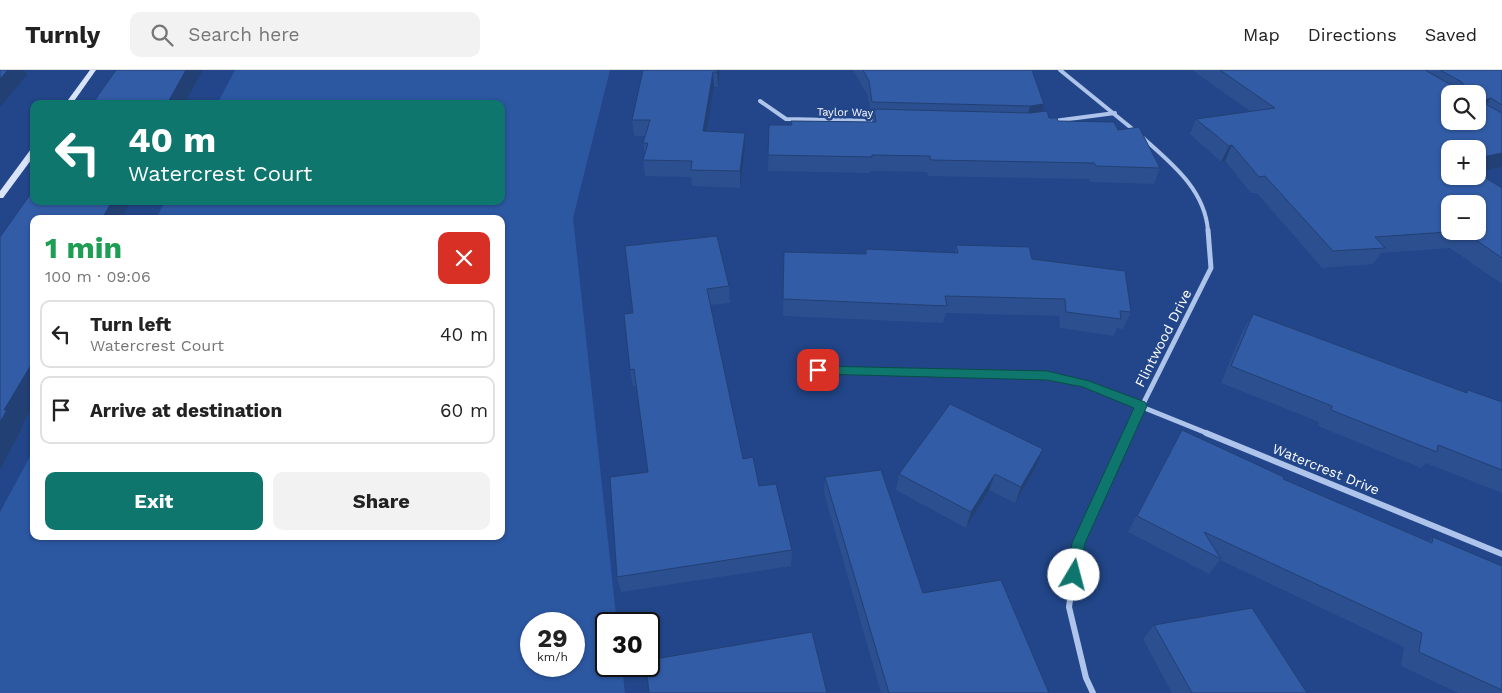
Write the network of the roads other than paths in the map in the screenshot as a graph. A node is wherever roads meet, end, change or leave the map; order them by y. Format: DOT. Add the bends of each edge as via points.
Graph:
graph roads {
  1 [pos="93,70"];
  2 [pos="1060,70"];
  3 [pos="71,100"];
  4 [pos="760,101"];
  5 [pos="1115,114"];
  6 [pos="882,121"];
  7 [pos="1046,122"];
  8 [pos="30,156"];
  9 [pos="0,196"];
  10 [pos="818,370"];
  11 [pos="1141,406"];
  12 [pos="1502,554"];
  13 [pos="1093,693"];
  1 -- 3 [label="street"];
  2 -- 5 [label="street, Flintwood Drive"];
  4 -- 6 [label="street, Taylor Way" via="786,119"];
  5 -- 7 [label="street"];
  5 -- 11 [label="street, Flintwood Drive" via="1175,166 1201,201 1207,216 1211,268"];
  8 -- 9 [label="street"];
  10 -- 11 [label="street, Watercrest Drive" via="1047,376 1085,384"];
  11 -- 12 [label="street, Watercrest Drive"];
  11 -- 13 [label="street, Flintwood Drive" via="1078,543 1069,608 1086,678"];
}
